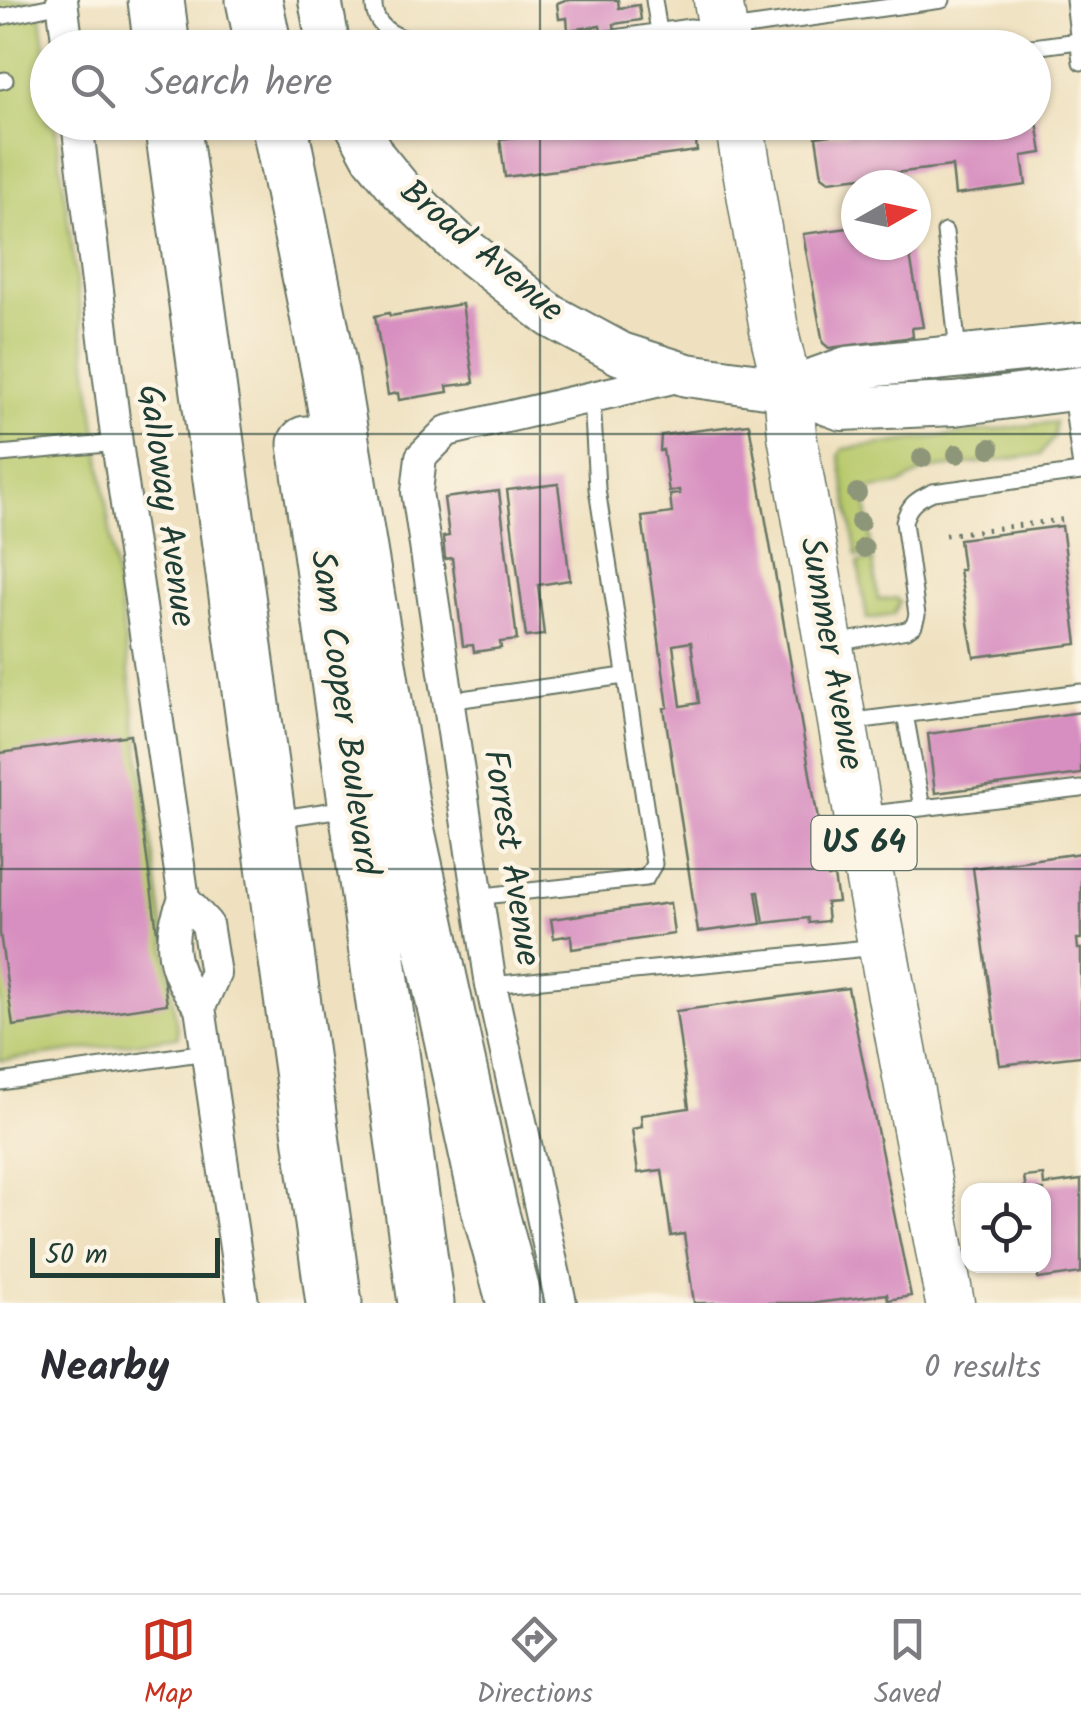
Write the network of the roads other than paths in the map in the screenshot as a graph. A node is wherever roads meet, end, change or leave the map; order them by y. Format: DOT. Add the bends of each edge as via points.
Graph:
graph roads {
  1 [pos="156,0"];
  2 [pos="251,0"];
  3 [pos="320,0"];
  4 [pos="374,0"];
  5 [pos="654,0"];
  6 [pos="942,0"];
  7 [pos="1074,0"];
  8 [pos="62,2"];
  9 [pos="0,17"];
  10 [pos="722,26"];
  11 [pos="66,30"];
  12 [pos="160,30"];
  13 [pos="253,30"];
  14 [pos="259,30"];
  15 [pos="325,30"];
  16 [pos="387,30"];
  17 [pos="660,30"];
  18 [pos="675,30"];
  19 [pos="1078,41"];
  20 [pos="1051,45"];
  21 [pos="1081,62"];
  22 [pos="79,140"];
  23 [pos="174,140"];
  24 [pos="266,140"];
  25 [pos="283,140"];
  26 [pos="365,140"];
  27 [pos="742,140"];
  28 [pos="945,232"];
  29 [pos="1081,344"];
  30 [pos="958,356"];
  31 [pos="687,375"];
  32 [pos="1076,388"];
  33 [pos="788,390"];
  34 [pos="592,397"];
  35 [pos="118,443"];
  36 [pos="0,454"];
  37 [pos="1081,470"];
  38 [pos="828,644"];
  39 [pos="624,676"];
  40 [pos="1081,692"];
  41 [pos="448,701"];
  42 [pos="905,714"];
  43 [pos="842,722"];
  44 [pos="1081,788"];
  45 [pos="356,806"];
  46 [pos="922,808"];
  47 [pos="859,816"];
  48 [pos="267,821"];
  49 [pos="476,897"];
  50 [pos="882,946"];
  51 [pos="491,986"];
  52 [pos="206,1052"];
  53 [pos="0,1082"];
  54 [pos="243,1303"];
  55 [pos="334,1303"];
  56 [pos="426,1303"];
  57 [pos="515,1303"];
  58 [pos="561,1303"];
  59 [pos="950,1303"];
  1 -- 12 [label="highway"];
  2 -- 13 [label="highway"];
  2 -- 14 [label="highway"];
  3 -- 15 [label="main road"];
  4 -- 16 [label="lane" via="379,24"];
  5 -- 17 [label="lane"];
  6 -- 10 [label="lane"];
  7 -- 19 [label="lane"];
  8 -- 9 [label="lane"];
  8 -- 11 [label="street"];
  10 -- 18 [label="lane"];
  19 -- 20 [label="lane"];
  19 -- 21 [label="lane"];
  22 -- 35 [label="street, Galloway Avenue"];
  23 -- 48 [label="highway"];
  24 -- 45 [label="highway, Sam Cooper Boulevard"];
  25 -- 57 [label="highway" via="330,374 402,809"];
  26 -- 31 [label="main road, Broad Avenue" via="401,190 550,316 621,354"];
  27 -- 33 [label="main road, Summer Avenue / US 64"];
  28 -- 30 [label="lane"];
  29 -- 30 [label="main road"];
  30 -- 33 [label="main road" via="847,368"];
  31 -- 33 [label="main road, Broad Avenue"];
  31 -- 34 [label="street"];
  32 -- 33 [label="main road, Broad Avenue" via="954,404 842,409"];
  32 -- 37 [label="lane"];
  33 -- 38 [label="main road, Summer Avenue / US 64"];
  34 -- 39 [label="lane" via="597,490"];
  34 -- 41 [label="street, Forrest Avenue" via="448,430 422,457 417,492"];
  35 -- 36 [label="lane"];
  35 -- 52 [label="street, Galloway Avenue" via="184,899 207,924 215,974 200,1007"];
  37 -- 38 [label="lane" via="918,498 904,522 914,625"];
  38 -- 43 [label="main road, Summer Avenue / US 64"];
  39 -- 41 [label="lane"];
  39 -- 49 [label="lane" via="654,864 646,878"];
  40 -- 42 [label="lane"];
  41 -- 49 [label="street, Forrest Avenue"];
  42 -- 43 [label="lane"];
  42 -- 46 [label="lane"];
  43 -- 47 [label="main road, Summer Avenue / US 64"];
  44 -- 46 [label="lane"];
  45 -- 48 [label="lane"];
  45 -- 56 [label="highway, Sam Cooper Boulevard"];
  46 -- 47 [label="lane"];
  47 -- 50 [label="main road, Summer Avenue / US 64"];
  48 -- 55 [label="highway"];
  49 -- 51 [label="street, Forrest Avenue"];
  50 -- 51 [label="lane"];
  50 -- 59 [label="main road, Summer Avenue / US 64"];
  51 -- 58 [label="street, Forrest Avenue"];
  52 -- 53 [label="lane"];
  52 -- 54 [label="street, Galloway Avenue"];
}
